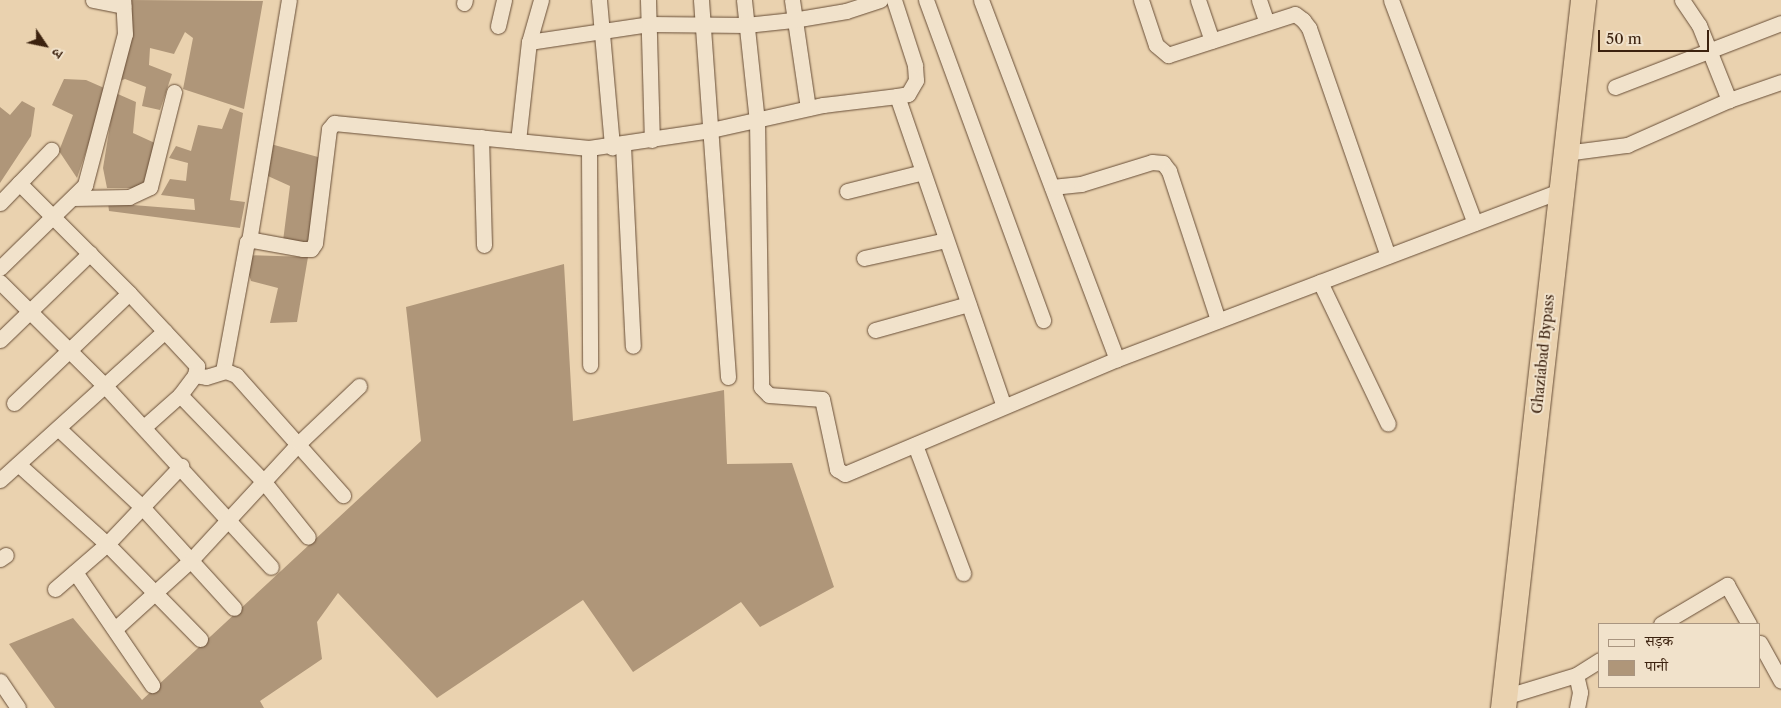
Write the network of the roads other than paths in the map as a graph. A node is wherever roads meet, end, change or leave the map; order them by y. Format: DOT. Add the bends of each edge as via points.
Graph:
graph roads {
  1 [pos="93,0"];
  2 [pos="289,0"];
  3 [pos="504,0"];
  4 [pos="540,0"];
  5 [pos="599,0"];
  6 [pos="648,0"];
  7 [pos="701,0"];
  8 [pos="744,0"];
  9 [pos="792,0"];
  10 [pos="880,0"];
  11 [pos="894,0"];
  12 [pos="926,0"];
  13 [pos="981,0"];
  14 [pos="1141,0"];
  15 [pos="1198,0"];
  16 [pos="1258,0"];
  17 [pos="1391,0"];
  18 [pos="1583,0"];
  19 [pos="1682,0"];
  20 [pos="123,3"];
  21 [pos="793,20"];
  22 [pos="1266,23"];
  23 [pos="1781,23"];
  24 [pos="649,24"];
  25 [pos="746,25"];
  26 [pos="498,26"];
  27 [pos="702,26"];
  28 [pos="601,32"];
  29 [pos="1212,41"];
  30 [pos="529,42"];
  31 [pos="1710,51"];
  32 [pos="1781,82"];
  33 [pos="1616,87"];
  34 [pos="174,92"];
  35 [pos="897,96"];
  36 [pos="1729,100"];
  37 [pos="808,108"];
  38 [pos="756,122"];
  39 [pos="711,130"];
  40 [pos="481,137"];
  41 [pos="652,140"];
  42 [pos="518,141"];
  43 [pos="617,146"];
  44 [pos="589,148"];
  45 [pos="51,150"];
  46 [pos="1565,153"];
  47 [pos="923,172"];
  48 [pos="20,183"];
  49 [pos="1052,187"];
  50 [pos="846,190"];
  51 [pos="1561,190"];
  52 [pos="73,198"];
  53 [pos="0,203"];
  54 [pos="52,216"];
  55 [pos="1475,223"];
  56 [pos="946,240"];
  57 [pos="249,241"];
  58 [pos="484,245"];
  59 [pos="90,253"];
  60 [pos="1388,256"];
  61 [pos="864,258"];
  62 [pos="0,268"];
  63 [pos="0,282"];
  64 [pos="1320,282"];
  65 [pos="130,292"];
  66 [pos="968,304"];
  67 [pos="29,311"];
  68 [pos="1043,320"];
  69 [pos="1218,320"];
  70 [pos="874,330"];
  71 [pos="165,331"];
  72 [pos="0,340"];
  73 [pos="633,346"];
  74 [pos="70,351"];
  75 [pos="1117,359"];
  76 [pos="590,365"];
  77 [pos="223,371"];
  78 [pos="195,375"];
  79 [pos="728,377"];
  80 [pos="359,386"];
  81 [pos="106,387"];
  82 [pos="180,395"];
  83 [pos="14,403"];
  84 [pos="1004,406"];
  85 [pos="1388,424"];
  86 [pos="144,428"];
  87 [pos="59,429"];
  88 [pos="299,443"];
  89 [pos="916,446"];
  90 [pos="18,464"];
  91 [pos="181,466"];
  92 [pos="0,480"];
  93 [pos="264,482"];
  94 [pos="343,495"];
  95 [pos="143,508"];
  96 [pos="228,519"];
  97 [pos="308,538"];
  98 [pos="107,544"];
  99 [pos="192,559"];
  100 [pos="271,568"];
  101 [pos="75,572"];
  102 [pos="963,573"];
  103 [pos="54,590"];
  104 [pos="154,593"];
  105 [pos="234,608"];
  106 [pos="1663,623"];
  107 [pos="1748,623"];
  108 [pos="116,628"];
  109 [pos="200,639"];
  110 [pos="1761,645"];
  111 [pos="1598,661"];
  112 [pos="1576,674"];
  113 [pos="0,681"];
  114 [pos="1781,681"];
  115 [pos="152,685"];
  116 [pos="1503,703"];
  117 [pos="13,706"];
  118 [pos="1577,708"];
  1 -- 20 [label="street"];
  2 -- 57 [label="street"];
  3 -- 26 [label="street"];
  4 -- 30 [label="street"];
  5 -- 28 [label="street"];
  6 -- 24 [label="street"];
  7 -- 27 [label="street"];
  8 -- 25 [label="street"];
  9 -- 21 [label="street"];
  10 -- 21 [label="street" via="846,11"];
  11 -- 35 [label="street" via="915,66 916,80 908,94"];
  12 -- 68 [label="street"];
  13 -- 49 [label="street"];
  14 -- 29 [label="street" via="1160,51 1168,55"];
  15 -- 29 [label="street"];
  16 -- 22 [label="street"];
  17 -- 55 [label="street"];
  18 -- 46 [label="highway, Ghaziabad Bypass"];
  19 -- 31 [label="street"];
  20 -- 52 [label="street" via="125,34 113,85 89,174"];
  21 -- 25 [label="street"];
  21 -- 37 [label="street"];
  22 -- 29 [label="street"];
  22 -- 60 [label="street" via="1295,14 1309,28"];
  23 -- 31 [label="street"];
  24 -- 27 [label="street"];
  24 -- 28 [label="street"];
  24 -- 41 [label="street"];
  25 -- 27 [label="street"];
  25 -- 38 [label="street"];
  27 -- 39 [label="street"];
  28 -- 30 [label="street"];
  28 -- 43 [label="street"];
  30 -- 42 [label="street"];
  31 -- 33 [label="street"];
  31 -- 36 [label="street"];
  32 -- 36 [label="street"];
  34 -- 52 [label="street" via="150,187 137,196"];
  35 -- 37 [label="street"];
  35 -- 47 [label="street"];
  36 -- 46 [label="street" via="1627,145"];
  37 -- 38 [label="street"];
  38 -- 39 [label="street"];
  38 -- 89 [label="street" via="761,387 769,395 822,399 841,473 853,473"];
  39 -- 41 [label="street"];
  39 -- 79 [label="street"];
  40 -- 42 [label="street"];
  40 -- 57 [label="street" via="334,123 328,129 317,236 312,247 303,249"];
  40 -- 58 [label="street"];
  41 -- 43 [label="street"];
  42 -- 44 [label="street"];
  43 -- 44 [label="street"];
  43 -- 73 [label="street"];
  44 -- 76 [label="street"];
  45 -- 48 [label="street"];
  46 -- 51 [label="highway, Ghaziabad Bypass"];
  47 -- 50 [label="street"];
  47 -- 56 [label="street"];
  48 -- 53 [label="street"];
  48 -- 54 [label="street"];
  49 -- 69 [label="street" via="1081,184 1152,162 1163,163 1169,171"];
  49 -- 75 [label="street"];
  51 -- 55 [label="street"];
  51 -- 116 [label="highway, Ghaziabad Bypass"];
  52 -- 54 [label="street"];
  54 -- 59 [label="street"];
  54 -- 62 [label="street"];
  55 -- 60 [label="street"];
  56 -- 61 [label="street"];
  56 -- 66 [label="street"];
  57 -- 77 [label="street"];
  59 -- 65 [label="street"];
  59 -- 67 [label="street"];
  60 -- 64 [label="street"];
  63 -- 67 [label="street"];
  64 -- 69 [label="street"];
  64 -- 85 [label="street"];
  65 -- 71 [label="street"];
  65 -- 74 [label="street"];
  66 -- 70 [label="street"];
  66 -- 84 [label="street"];
  67 -- 72 [label="street"];
  67 -- 74 [label="street"];
  69 -- 75 [label="street"];
  71 -- 78 [label="street" via="195,362 198,370"];
  71 -- 81 [label="street"];
  74 -- 81 [label="street"];
  74 -- 83 [label="street"];
  75 -- 84 [label="street"];
  77 -- 78 [label="street" via="206,377"];
  77 -- 88 [label="street" via="239,378"];
  78 -- 82 [label="street"];
  80 -- 88 [label="street"];
  81 -- 86 [label="street"];
  81 -- 87 [label="street"];
  82 -- 86 [label="street"];
  82 -- 93 [label="street"];
  84 -- 89 [label="street"];
  86 -- 91 [label="street"];
  87 -- 90 [label="street"];
  87 -- 95 [label="street"];
  88 -- 93 [label="street"];
  88 -- 94 [label="street"];
  89 -- 102 [label="street"];
  90 -- 92 [label="street"];
  90 -- 98 [label="street"];
  91 -- 95 [label="street"];
  91 -- 96 [label="street"];
  93 -- 96 [label="street"];
  93 -- 97 [label="street"];
  95 -- 98 [label="street"];
  95 -- 99 [label="street"];
  96 -- 99 [label="street"];
  96 -- 100 [label="street"];
  98 -- 101 [label="street"];
  98 -- 104 [label="street"];
  99 -- 104 [label="street"];
  99 -- 105 [label="street"];
  101 -- 103 [label="street"];
  101 -- 108 [label="street"];
  104 -- 108 [label="street"];
  104 -- 109 [label="street"];
  106 -- 107 [label="street" via="1727,585"];
  108 -- 115 [label="street"];
  110 -- 114 [label="street"];
  111 -- 112 [label="street"];
  112 -- 116 [label="street"];
  112 -- 118 [label="street" via="1580,692"];
  113 -- 117 [label="street"];
}
